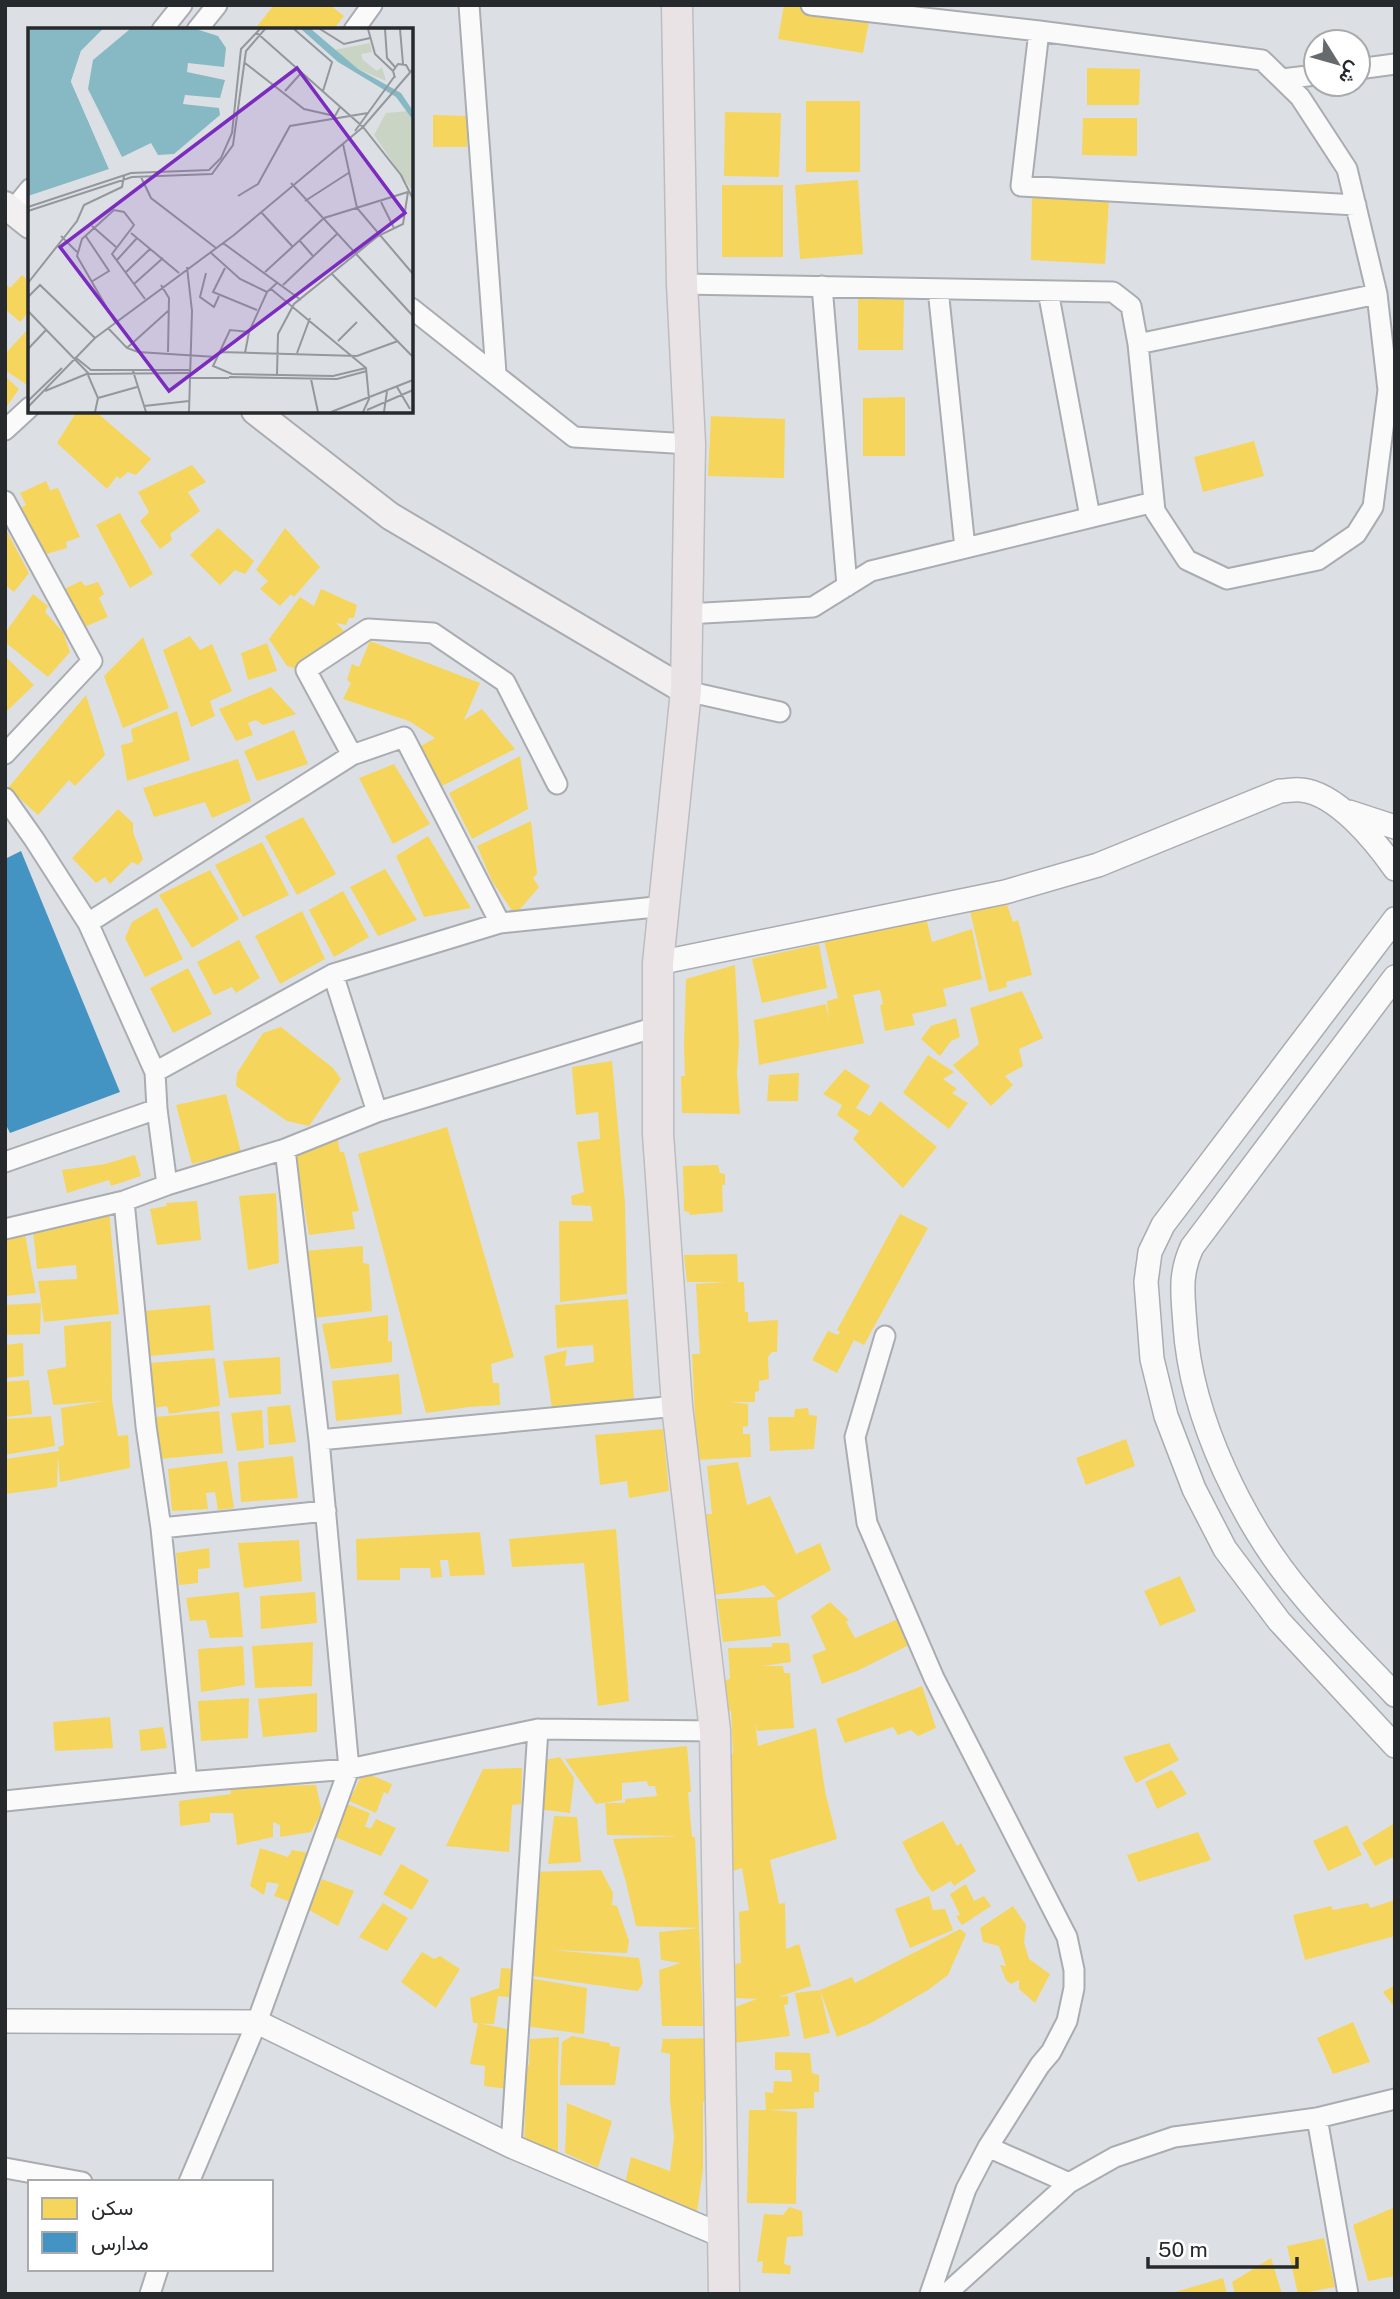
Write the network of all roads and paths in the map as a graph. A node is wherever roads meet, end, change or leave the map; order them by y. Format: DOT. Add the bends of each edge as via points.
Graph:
graph roads {
  1 [pos="182,5"];
  2 [pos="217,5"];
  3 [pos="372,5"];
  4 [pos="468,5"];
  5 [pos="677,5"];
  6 [pos="811,5"];
  7 [pos="164,28"];
  8 [pos="199,28"];
  9 [pos="355,28"];
  10 [pos="1038,31"];
  11 [pos="1395,64"];
  12 [pos="1372,67"];
  13 [pos="1302,77"];
  14 [pos="1282,79"];
  15 [pos="28,192"];
  16 [pos="1356,205"];
  17 [pos="16,213"];
  18 [pos="682,284"];
  19 [pos="822,286"];
  20 [pos="938,289"];
  21 [pos="1048,291"];
  22 [pos="1377,294"];
  23 [pos="413,310"];
  24 [pos="1139,344"];
  25 [pos="496,373"];
  26 [pos="28,409"];
  27 [pos="258,413"];
  28 [pos="5,430"];
  29 [pos="690,444"];
  30 [pos="5,501"];
  31 [pos="1154,502"];
  32 [pos="1090,517"];
  33 [pos="965,548"];
  34 [pos="847,586"];
  35 [pos="686,614"];
  36 [pos="686,691"];
  37 [pos="780,712"];
  38 [pos="5,754"];
  39 [pos="352,755"];
  40 [pos="557,784"];
  41 [pos="5,797"];
  42 [pos="1340,809"];
  43 [pos="1395,827"];
  44 [pos="1395,869"];
  45 [pos="665,906"];
  46 [pos="1395,919"];
  47 [pos="88,923"];
  48 [pos="500,923"];
  49 [pos="658,962"];
  50 [pos="333,974"];
  51 [pos="1395,977"];
  52 [pos="659,1026"];
  53 [pos="155,1072"];
  54 [pos="157,1108"];
  55 [pos="377,1112"];
  56 [pos="285,1149"];
  57 [pos="5,1162"];
  58 [pos="167,1185"];
  59 [pos="124,1201"];
  60 [pos="5,1229"];
  61 [pos="885,1336"];
  62 [pos="677,1406"];
  63 [pos="319,1440"];
  64 [pos="327,1511"];
  65 [pos="161,1528"];
  66 [pos="1395,1695"];
  67 [pos="538,1729"];
  68 [pos="715,1731"];
  69 [pos="1395,1746"];
  70 [pos="349,1769"];
  71 [pos="187,1782"];
  72 [pos="5,1801"];
  73 [pos="5,2021"];
  74 [pos="257,2022"];
  75 [pos="1395,2099"];
  76 [pos="1317,2118"];
  77 [pos="511,2146"];
  78 [pos="988,2147"];
  79 [pos="5,2168"];
  80 [pos="71,2180"];
  81 [pos="190,2180"];
  82 [pos="1069,2183"];
  83 [pos="723,2236"];
  84 [pos="157,2271"];
  85 [pos="150,2294"];
  86 [pos="724,2294"];
  87 [pos="930,2294"];
  88 [pos="946,2294"];
  89 [pos="1348,2294"];
  1 -- 7 [label="street"];
  2 -- 8 [label="street"];
  3 -- 9 [label="street"];
  4 -- 25 [label="street"];
  5 -- 18 [label="main road"];
  6 -- 10 [label="street"];
  10 -- 14 [label="street" via="1262,61"];
  10 -- 16 [label="street" via="1021,186"];
  11 -- 12 [label="street"];
  13 -- 14 [label="street"];
  14 -- 16 [label="street" via="1300,97 1347,169"];
  15 -- 17 [label="street"];
  16 -- 22 [label="street"];
  18 -- 19 [label="street"];
  18 -- 29 [label="main road"];
  19 -- 20 [label="street"];
  19 -- 34 [label="street"];
  20 -- 21 [label="street"];
  20 -- 33 [label="street"];
  21 -- 24 [label="street" via="1113,292 1131,306"];
  21 -- 32 [label="street"];
  22 -- 24 [label="street"];
  22 -- 31 [label="street" via="1388,390 1373,507 1356,534 1318,560 1227,579 1187,560 1155,511"];
  23 -- 25 [label="street"];
  24 -- 31 [label="street"];
  25 -- 29 [label="street" via="575,437"];
  26 -- 28 [label="street"];
  27 -- 36 [label="main road" via="390,516"];
  29 -- 35 [label="main road"];
  30 -- 38 [label="street" via="92,662"];
  31 -- 32 [label="street"];
  32 -- 33 [label="street"];
  33 -- 34 [label="street" via="870,570"];
  34 -- 35 [label="street" via="813,607"];
  35 -- 36 [label="main road"];
  36 -- 37 [label="street"];
  36 -- 45 [label="main road"];
  39 -- 40 [label="street" via="306,670 368,629 433,633 505,682"];
  39 -- 47 [label="street"];
  39 -- 48 [label="street" via="404,737"];
  41 -- 47 [label="street"];
  42 -- 43 [label="street"];
  42 -- 44 [label="street" via="1377,844"];
  42 -- 49 [label="street" via="1321,795 1280,791 1098,865 1005,892"];
  45 -- 48 [label="street"];
  45 -- 49 [label="main road"];
  46 -- 69 [label="street" via="1163,1225 1150,1252 1146,1282 1152,1359 1166,1416 1194,1489 1225,1549 1279,1621"];
  47 -- 53 [label="street"];
  48 -- 50 [label="street"];
  49 -- 52 [label="main road"];
  50 -- 53 [label="street"];
  50 -- 55 [label="street"];
  51 -- 66 [label="street" via="1192,1247 1182,1279 1186,1348 1201,1408 1254,1529 1303,1597"];
  52 -- 55 [label="street"];
  52 -- 62 [label="main road" via="658,1134"];
  53 -- 54 [label="street"];
  54 -- 57 [label="street"];
  54 -- 58 [label="street"];
  55 -- 56 [label="street"];
  56 -- 58 [label="street"];
  56 -- 63 [label="street"];
  58 -- 59 [label="street"];
  59 -- 60 [label="street"];
  59 -- 65 [label="street"];
  61 -- 78 [label="street" via="855,1437 867,1523 934,1678 1068,1937 1072,1954 1074,1988 1063,2029"];
  62 -- 63 [label="street"];
  62 -- 68 [label="main road"];
  63 -- 64 [label="street"];
  64 -- 65 [label="street"];
  64 -- 70 [label="street"];
  65 -- 71 [label="street"];
  67 -- 68 [label="street"];
  67 -- 70 [label="street"];
  67 -- 77 [label="street"];
  68 -- 83 [label="main road"];
  70 -- 71 [label="street"];
  70 -- 74 [label="street"];
  71 -- 72 [label="street"];
  73 -- 74 [label="street"];
  74 -- 77 [label="street"];
  74 -- 81 [label="street"];
  75 -- 76 [label="street"];
  76 -- 82 [label="street" via="1174,2137 1115,2157"];
  76 -- 89 [label="street"];
  77 -- 83 [label="street"];
  78 -- 82 [label="street"];
  78 -- 87 [label="street" via="966,2189"];
  79 -- 80 [label="street"];
  82 -- 88 [label="street"];
  83 -- 86 [label="main road"];
  84 -- 85 [label="street"];
}
